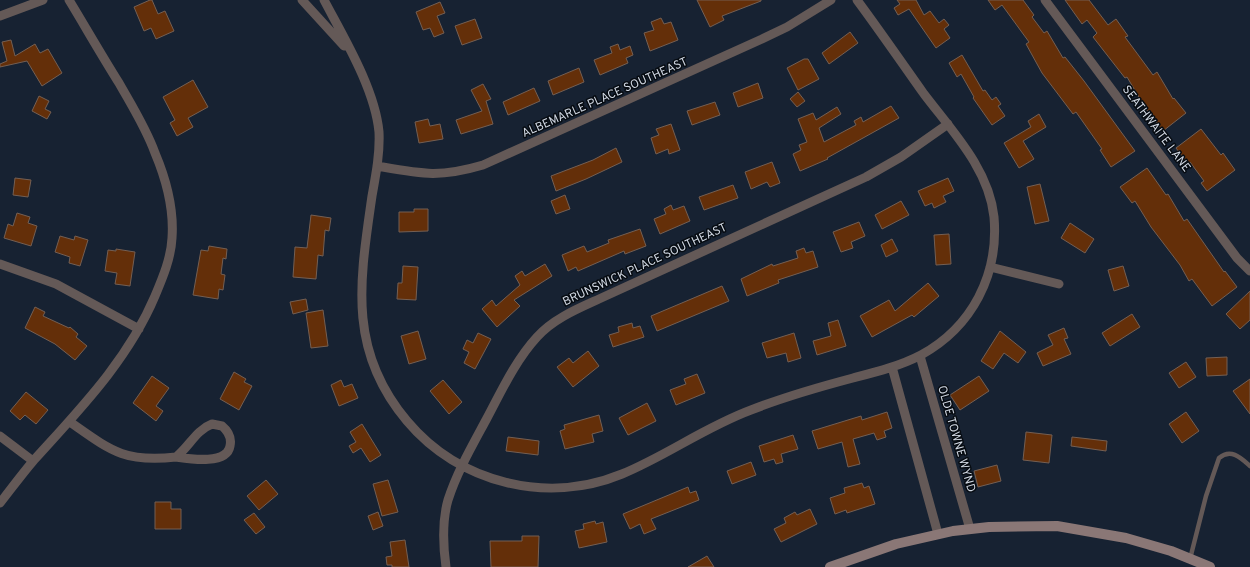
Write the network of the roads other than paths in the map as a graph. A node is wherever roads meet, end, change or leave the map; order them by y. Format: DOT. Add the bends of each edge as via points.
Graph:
graph roads {
  1 [pos="43,0"];
  2 [pos="70,0"];
  3 [pos="302,0"];
  4 [pos="324,0"];
  5 [pos="830,0"];
  6 [pos="857,0"];
  7 [pos="1045,0"];
  8 [pos="0,16"];
  9 [pos="351,55"];
  10 [pos="948,124"];
  11 [pos="378,166"];
  12 [pos="0,264"];
  13 [pos="990,267"];
  14 [pos="1250,271"];
  15 [pos="1058,284"];
  16 [pos="139,329"];
  17 [pos="920,356"];
  18 [pos="892,367"];
  19 [pos="70,422"];
  20 [pos="0,436"];
  21 [pos="176,457"];
  22 [pos="33,461"];
  23 [pos="462,466"];
  24 [pos="1250,466"];
  25 [pos="0,503"];
  26 [pos="970,529"];
  27 [pos="938,534"];
  28 [pos="1190,559"];
  29 [pos="446,567"];
  30 [pos="830,567"];
  31 [pos="1210,567"];
  1 -- 8 [label="street"];
  2 -- 16 [label="street" via="148,137 161,169 169,200 173,228 169,256 160,285"];
  3 -- 9 [label="street"];
  4 -- 9 [label="street"];
  5 -- 11 [label="street, ALBEMARLE PLACE SOUTHEAST" via="787,27 762,39 483,165 432,175"];
  6 -- 10 [label="street"];
  7 -- 14 [label="street, SEATHWAITE LANE"];
  9 -- 11 [label="street" via="376,111"];
  10 -- 13 [label="street" via="979,171 991,200 994,234"];
  10 -- 23 [label="street, BRUNSWICK PLACE SOUTHEAST" via="866,177 599,299 551,325 537,336 516,365"];
  11 -- 23 [label="street" via="362,283 361,303 365,339 376,375 401,413 426,441"];
  12 -- 16 [label="street" via="56,284"];
  13 -- 15 [label="street"];
  13 -- 17 [label="street" via="979,300 961,324 948,337"];
  16 -- 19 [label="street" via="118,362"];
  17 -- 18 [label="street"];
  17 -- 26 [label="street, OLDE TOWNE WYND"];
  18 -- 23 [label="street" via="751,410 707,429 626,473 591,484 551,488 518,485"];
  18 -- 27 [label="street"];
  19 -- 21 [label="street" via="117,453 143,459"];
  19 -- 22 [label="street"];
  20 -- 22 [label="street"];
  21 -- 21 [label="street" via="203,460 222,456 230,449 230,435 222,426 206,426"];
  22 -- 25 [label="street"];
  23 -- 29 [label="street, BRUNSWICK PLACE SOUTHEAST" via="448,501 445,517"];
  24 -- 28 [label="lane" via="1234,454 1228,453 1220,458 1206,496"];
  26 -- 27 [label="main road"];
  26 -- 28 [label="main road" via="1057,526 1126,538"];
  27 -- 30 [label="main road" via="896,544"];
  28 -- 31 [label="main road"];
}
